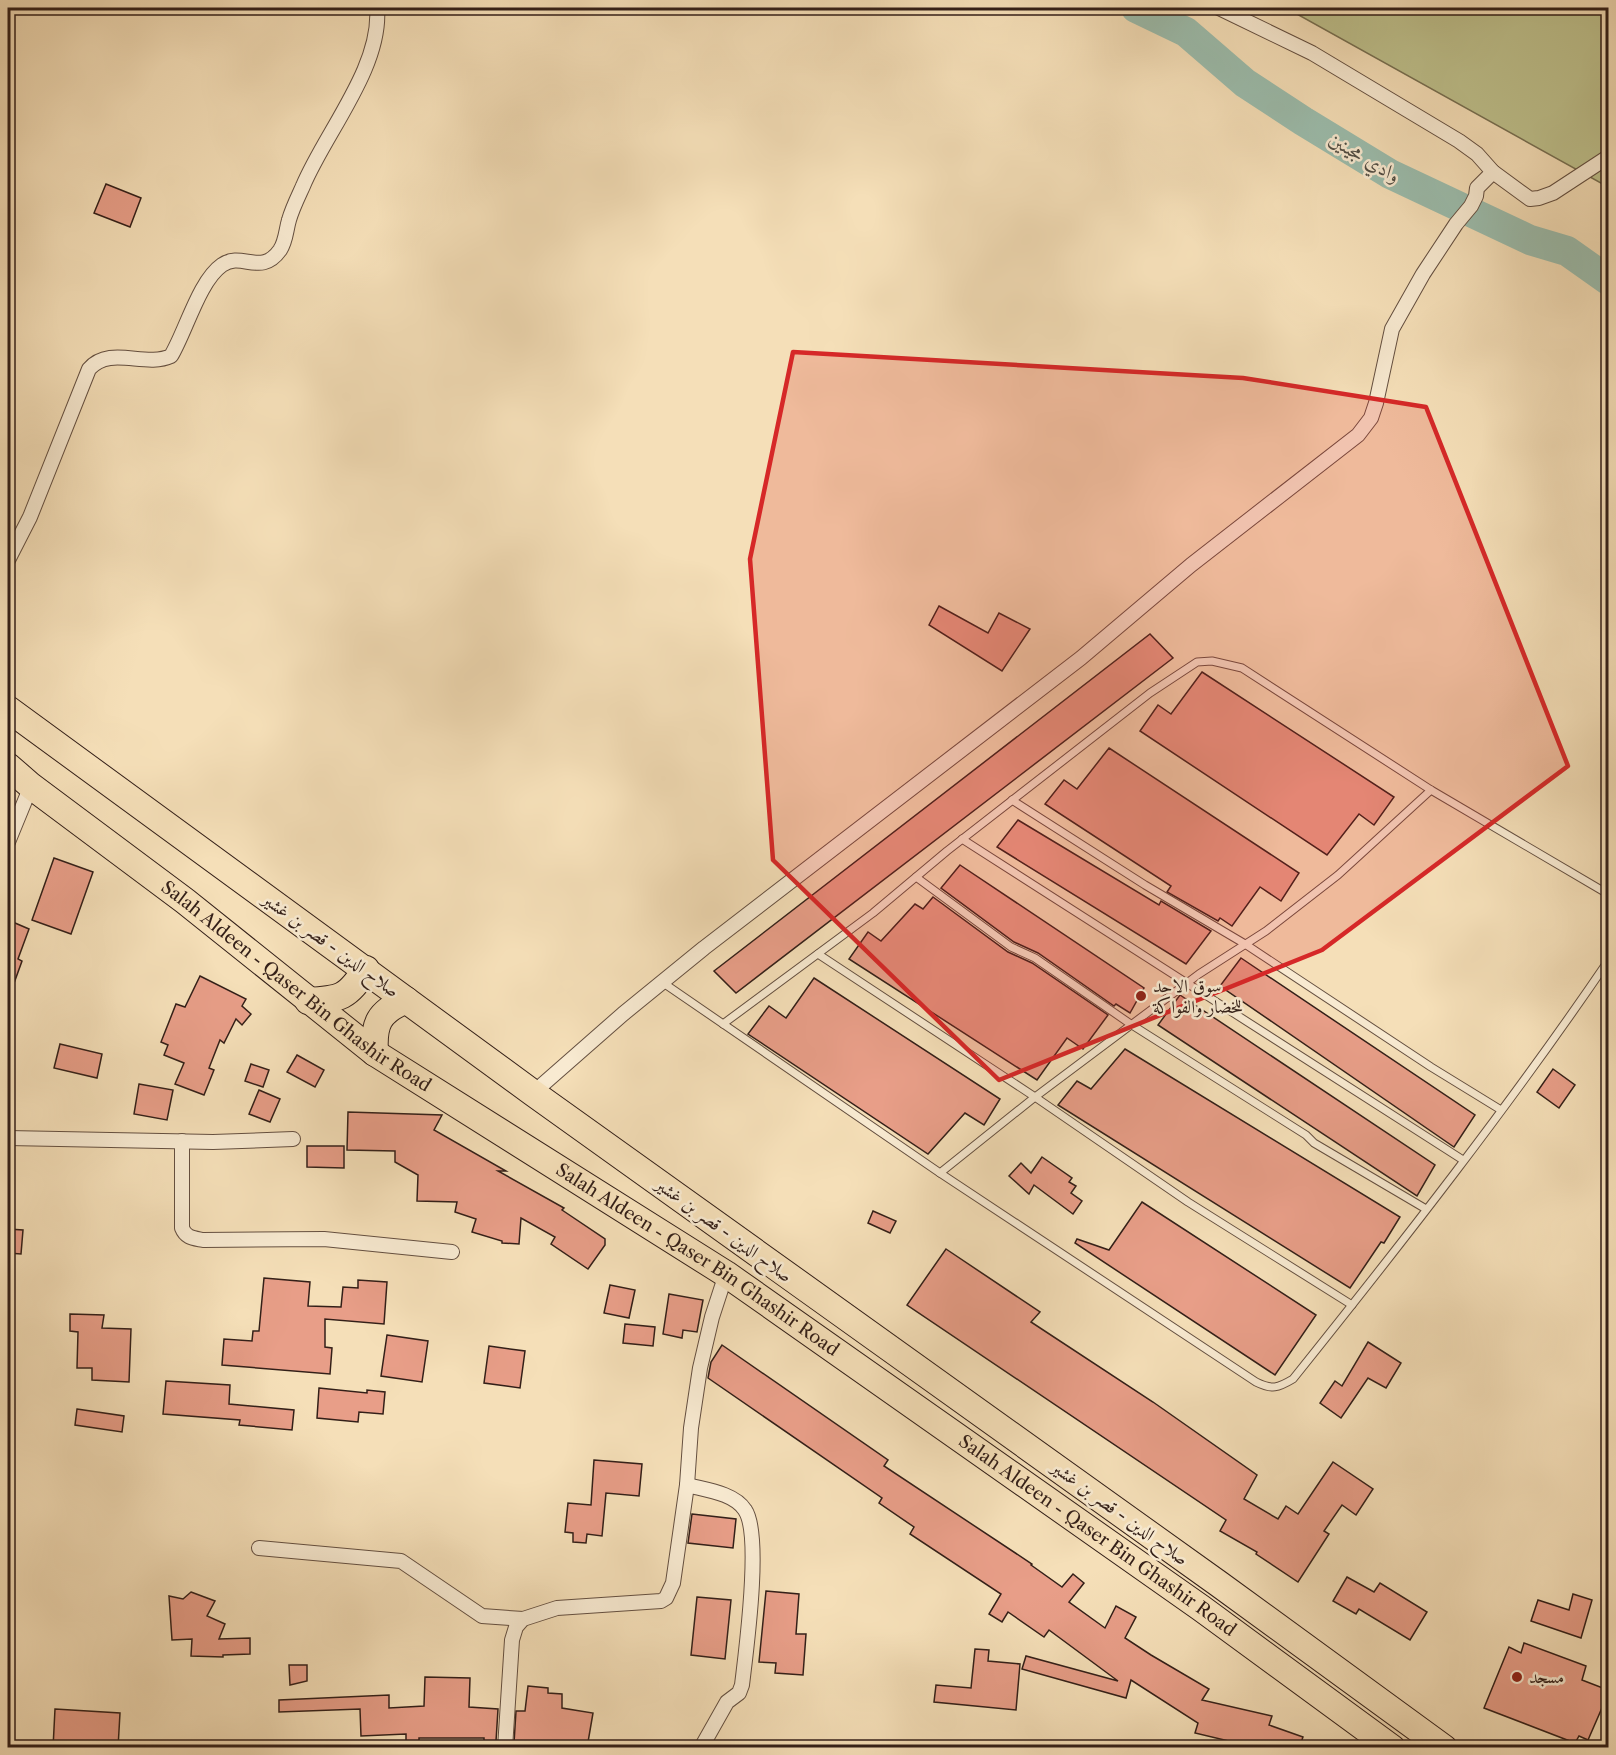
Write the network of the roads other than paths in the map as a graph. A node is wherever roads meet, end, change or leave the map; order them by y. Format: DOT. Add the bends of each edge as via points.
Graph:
graph roads {
  1 [pos="377,8"];
  2 [pos="1219,8"];
  3 [pos="1608,157"];
  4 [pos="1493,172"];
  5 [pos="8,560"];
  6 [pos="8,709"];
  7 [pos="8,766"];
  8 [pos="31,786"];
  9 [pos="1431,790"];
  10 [pos="1012,800"];
  11 [pos="962,840"];
  12 [pos="8,842"];
  13 [pos="916,877"];
  14 [pos="1608,894"];
  15 [pos="1245,944"];
  16 [pos="818,954"];
  17 [pos="1608,961"];
  18 [pos="366,969"];
  19 [pos="662,982"];
  20 [pos="1187,983"];
  21 [pos="406,1000"];
  22 [pos="308,1001"];
  23 [pos="723,1024"];
  24 [pos="1132,1026"];
  25 [pos="375,1053"];
  26 [pos="533,1093"];
  27 [pos="1035,1097"];
  28 [pos="1501,1110"];
  29 [pos="8,1138"];
  30 [pos="293,1139"];
  31 [pos="182,1141"];
  32 [pos="1463,1160"];
  33 [pos="940,1173"];
  34 [pos="1426,1209"];
  35 [pos="452,1252"];
  36 [pos="726,1274"];
  37 [pos="1352,1305"];
  38 [pos="687,1485"];
  39 [pos="259,1548"];
  40 [pos="523,1619"];
  41 [pos="505,1748"];
  42 [pos="700,1748"];
  43 [pos="1392,1748"];
  44 [pos="1444,1748"];
  1 -- 5 [label="street" via="372,54 304,183 281,249 271,261 262,264 222,264 205,286 171,356 108,357 95,362"];
  2 -- 4 [label="street" via="1312,53 1459,141"];
  3 -- 4 [label="street" via="1539,198 1530,199"];
  4 -- 19 [label="street" via="1477,188 1471,206 1423,274 1392,329 1376,403 1358,435 1191,565 1081,658"];
  6 -- 18 [label="highway, صلاح الدين - قصر بن غشير"];
  7 -- 8 [label="highway, Salah Aldeen - Qaser Bin Ghashir Road"];
  8 -- 12 [label="street"];
  8 -- 22 [label="highway, Salah Aldeen - Qaser Bin Ghashir Road"];
  9 -- 10 [label="lane" via="1242,668 1212,661 1197,662 1150,693"];
  9 -- 14 [label="lane"];
  9 -- 15 [label="lane" via="1338,875"];
  10 -- 11 [label="lane"];
  10 -- 15 [label="lane"];
  11 -- 13 [label="lane"];
  11 -- 20 [label="lane"];
  13 -- 16 [label="lane"];
  13 -- 24 [label="lane" via="1011,947 1035,958"];
  15 -- 20 [label="lane"];
  15 -- 28 [label="lane"];
  16 -- 23 [label="lane"];
  16 -- 27 [label="lane"];
  17 -- 28 [label="lane"];
  18 -- 21 [label="highway, صلاح الدين - قصر بن غشير"];
  18 -- 22 [label="highway" via="343,996"];
  19 -- 23 [label="lane"];
  19 -- 26 [label="street"];
  20 -- 24 [label="lane"];
  20 -- 32 [label="lane"];
  21 -- 25 [label="highway" via="384,1013 375,1031"];
  21 -- 26 [label="highway, صلاح الدين - قصر بن غشير"];
  22 -- 25 [label="highway, Salah Aldeen - Qaser Bin Ghashir Road"];
  23 -- 33 [label="lane"];
  24 -- 27 [label="lane"];
  24 -- 34 [label="lane" via="1314,1143"];
  25 -- 36 [label="highway, Salah Aldeen - Qaser Bin Ghashir Road"];
  26 -- 44 [label="highway, صلاح الدين - قصر بن غشير"];
  27 -- 33 [label="lane"];
  27 -- 37 [label="lane" via="1188,1202"];
  28 -- 32 [label="lane"];
  29 -- 31 [label="street"];
  30 -- 31 [label="street"];
  31 -- 35 [label="street" via="182,1228 190,1238 324,1239"];
  32 -- 34 [label="lane"];
  33 -- 37 [label="lane" via="1269,1389 1280,1388 1293,1379"];
  34 -- 37 [label="lane"];
  36 -- 38 [label="street" via="700,1368"];
  36 -- 43 [label="highway, Salah Aldeen - Qaser Bin Ghashir Road"];
  38 -- 40 [label="street" via="673,1583 666,1598 656,1602 557,1608"];
  38 -- 42 [label="street" via="734,1500 745,1509 751,1522 752,1598 742,1685 739,1693 727,1702"];
  39 -- 40 [label="street" via="401,1561 482,1616"];
  40 -- 41 [label="street" via="512,1640"];
}
